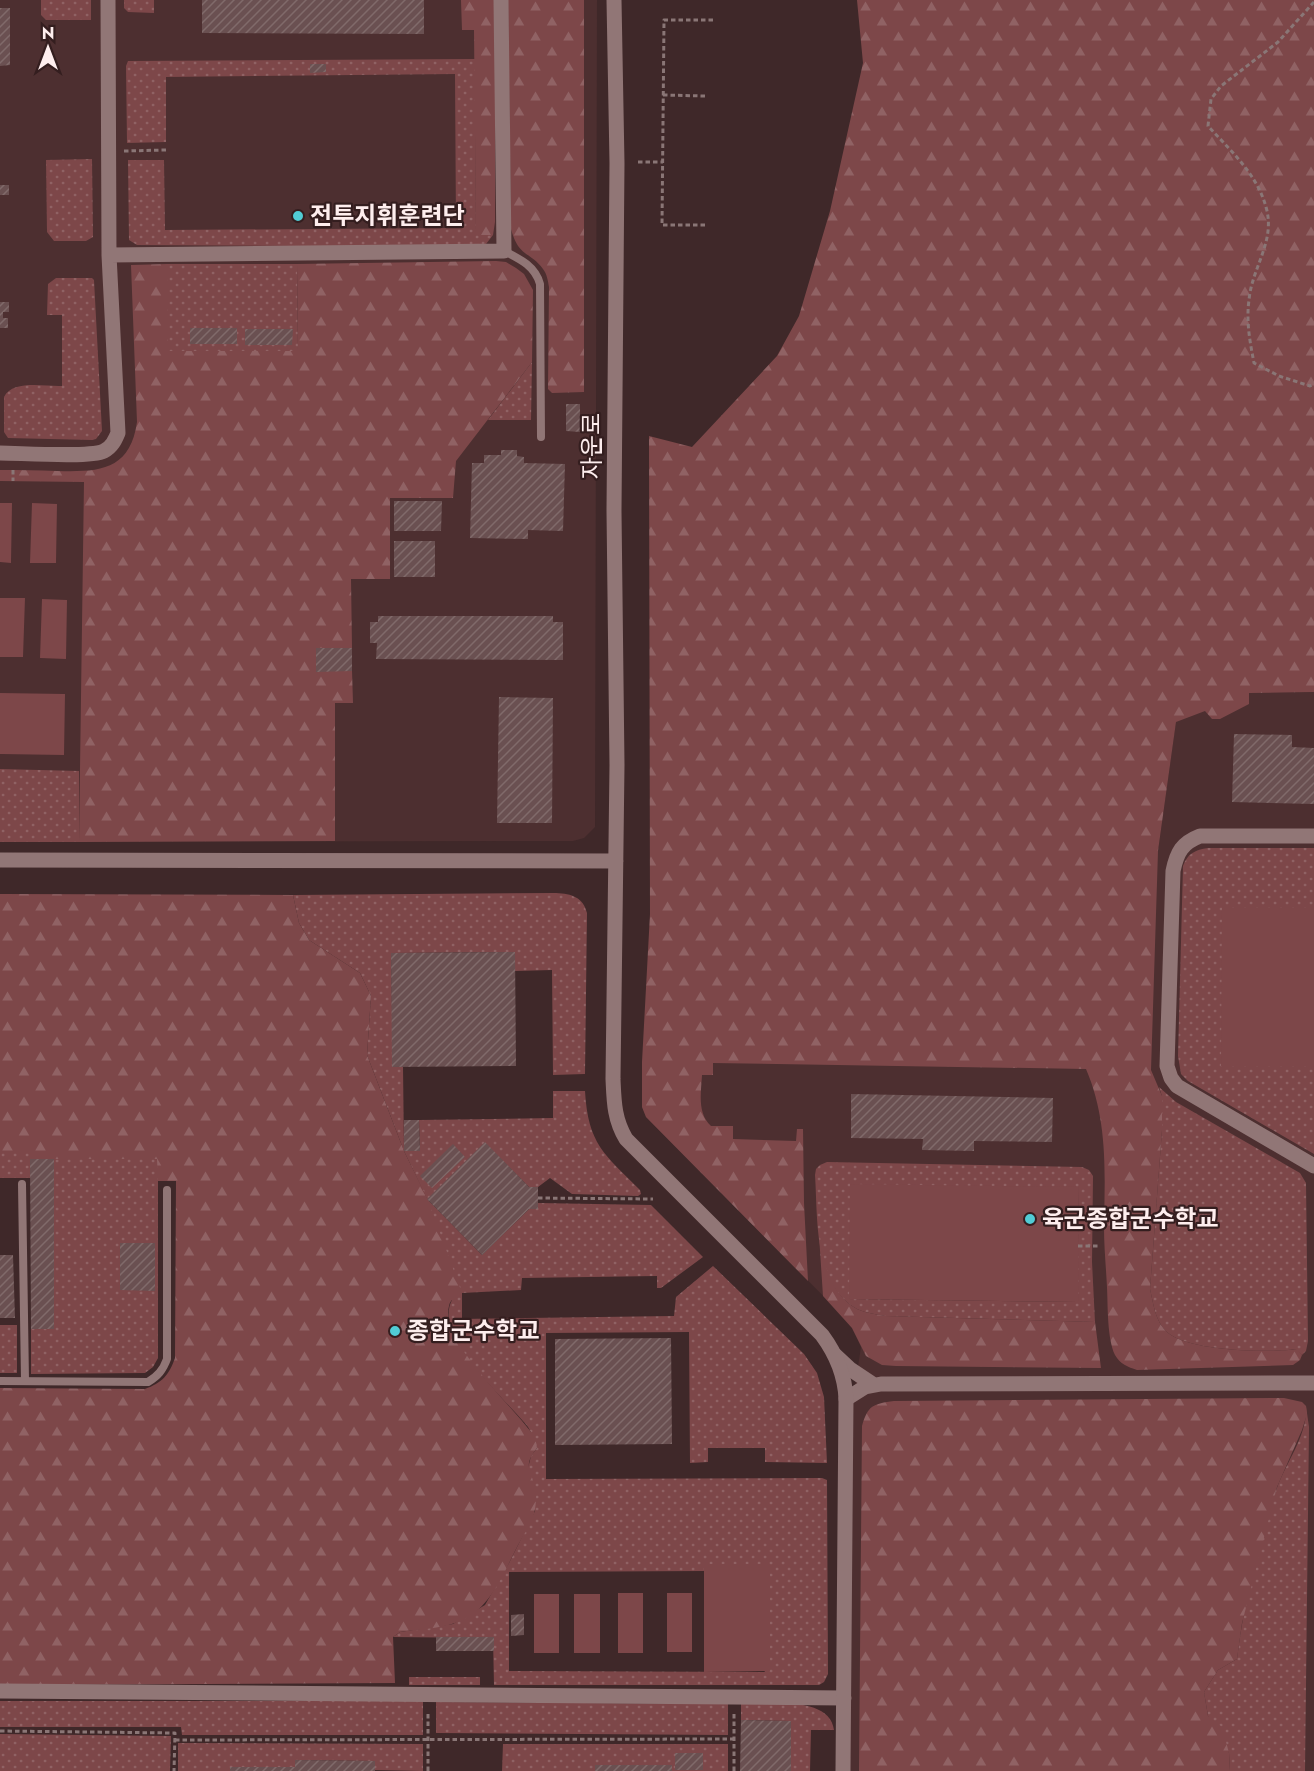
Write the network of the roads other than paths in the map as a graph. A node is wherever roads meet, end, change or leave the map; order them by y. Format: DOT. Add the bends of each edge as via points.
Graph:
graph roads {
  1 [pos="108,0"];
  2 [pos="501,0"];
  3 [pos="614,0"];
  4 [pos="504,251"];
  5 [pos="110,255"];
  6 [pos="541,437"];
  7 [pos="0,453"];
  8 [pos="1314,836"];
  9 [pos="0,860"];
  10 [pos="616,861"];
  11 [pos="1314,1166"];
  12 [pos="22,1184"];
  13 [pos="166,1190"];
  14 [pos="835,1355"];
  15 [pos="0,1381"];
  16 [pos="25,1381"];
  17 [pos="1314,1383"];
  18 [pos="874,1385"];
  19 [pos="846,1399"];
  20 [pos="0,1691"];
  21 [pos="844,1698"];
  22 [pos="843,1771"];
  1 -- 5 [label="street"];
  2 -- 4 [label="street"];
  3 -- 10 [label="street, 자운로"];
  4 -- 5 [label="street"];
  4 -- 6 [label="lane" via="532,269 540,284"];
  5 -- 7 [label="street" via="119,416 114,443 103,452 88,454"];
  8 -- 11 [label="street" via="1200,836 1180,848 1173,871 1167,1066 1177,1086"];
  9 -- 10 [label="street"];
  10 -- 14 [label="street, 자운로" via="613,1079 618,1126 626,1139 822,1335"];
  12 -- 16 [label="lane"];
  13 -- 16 [label="lane" via="163,1369 148,1382"];
  14 -- 18 [label="street"];
  14 -- 19 [label="street"];
  15 -- 16 [label="lane"];
  17 -- 18 [label="street"];
  18 -- 19 [label="street"];
  19 -- 21 [label="street"];
  20 -- 21 [label="street"];
  21 -- 22 [label="street"];
}
